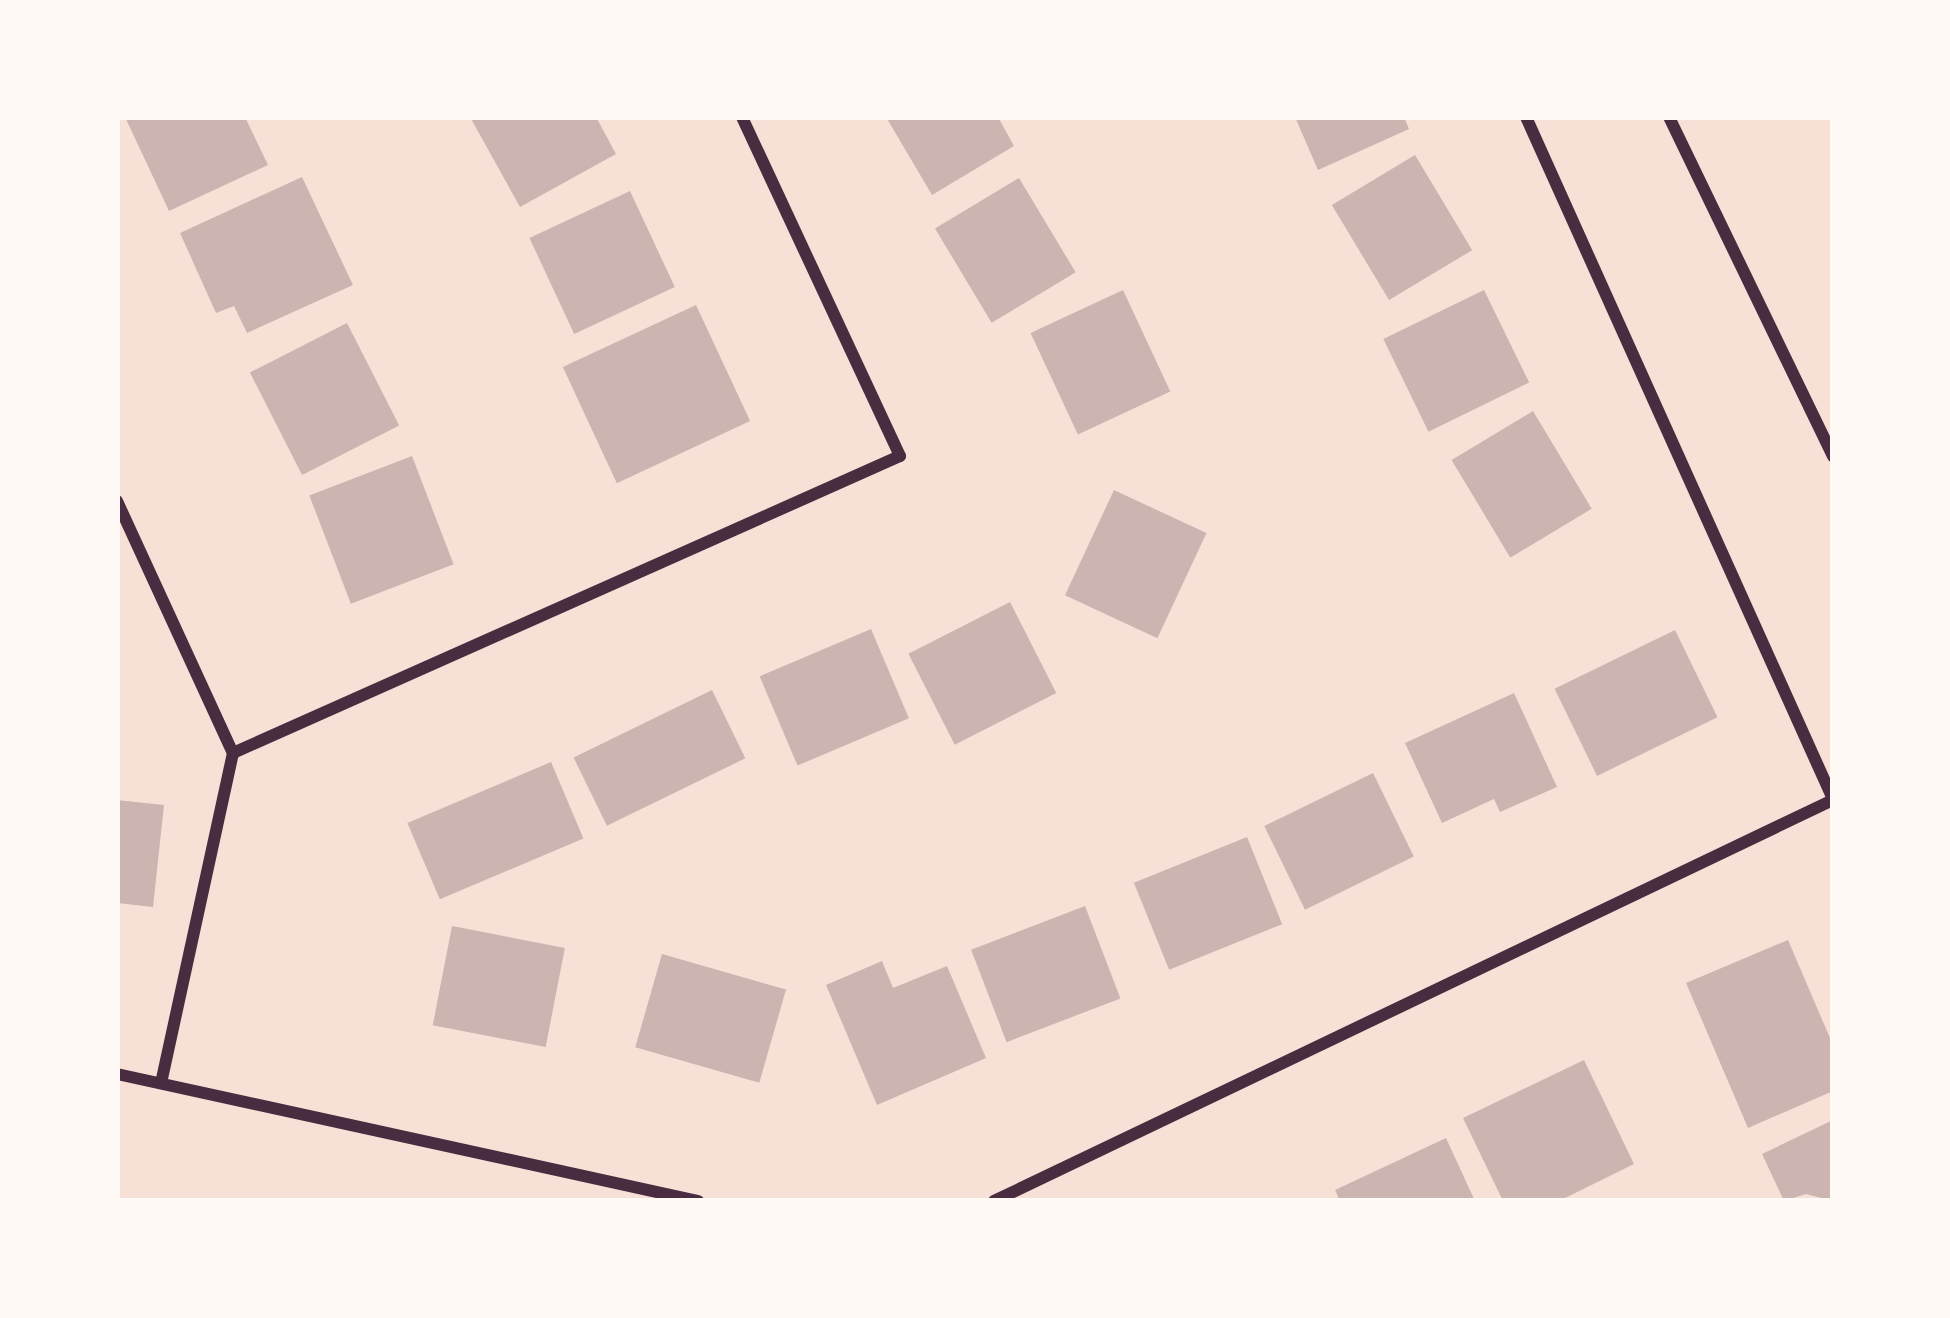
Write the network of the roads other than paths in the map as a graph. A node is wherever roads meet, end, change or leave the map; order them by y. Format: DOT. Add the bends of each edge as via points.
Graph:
graph roads {
  1 [pos="742,117"];
  2 [pos="1526,117"];
  3 [pos="1670,117"];
  4 [pos="1833,456"];
  5 [pos="117,501"];
  6 [pos="232,753"];
  7 [pos="1833,799"];
  8 [pos="117,1074"];
  9 [pos="161,1084"];
  10 [pos="698,1201"];
  11 [pos="994,1201"];
  1 -- 6 [label="street" via="900,457"];
  2 -- 7 [label="street"];
  3 -- 4 [label="street"];
  5 -- 6 [label="street"];
  6 -- 9 [label="street"];
  7 -- 11 [label="street"];
  8 -- 9 [label="street"];
  9 -- 10 [label="street"];
}
